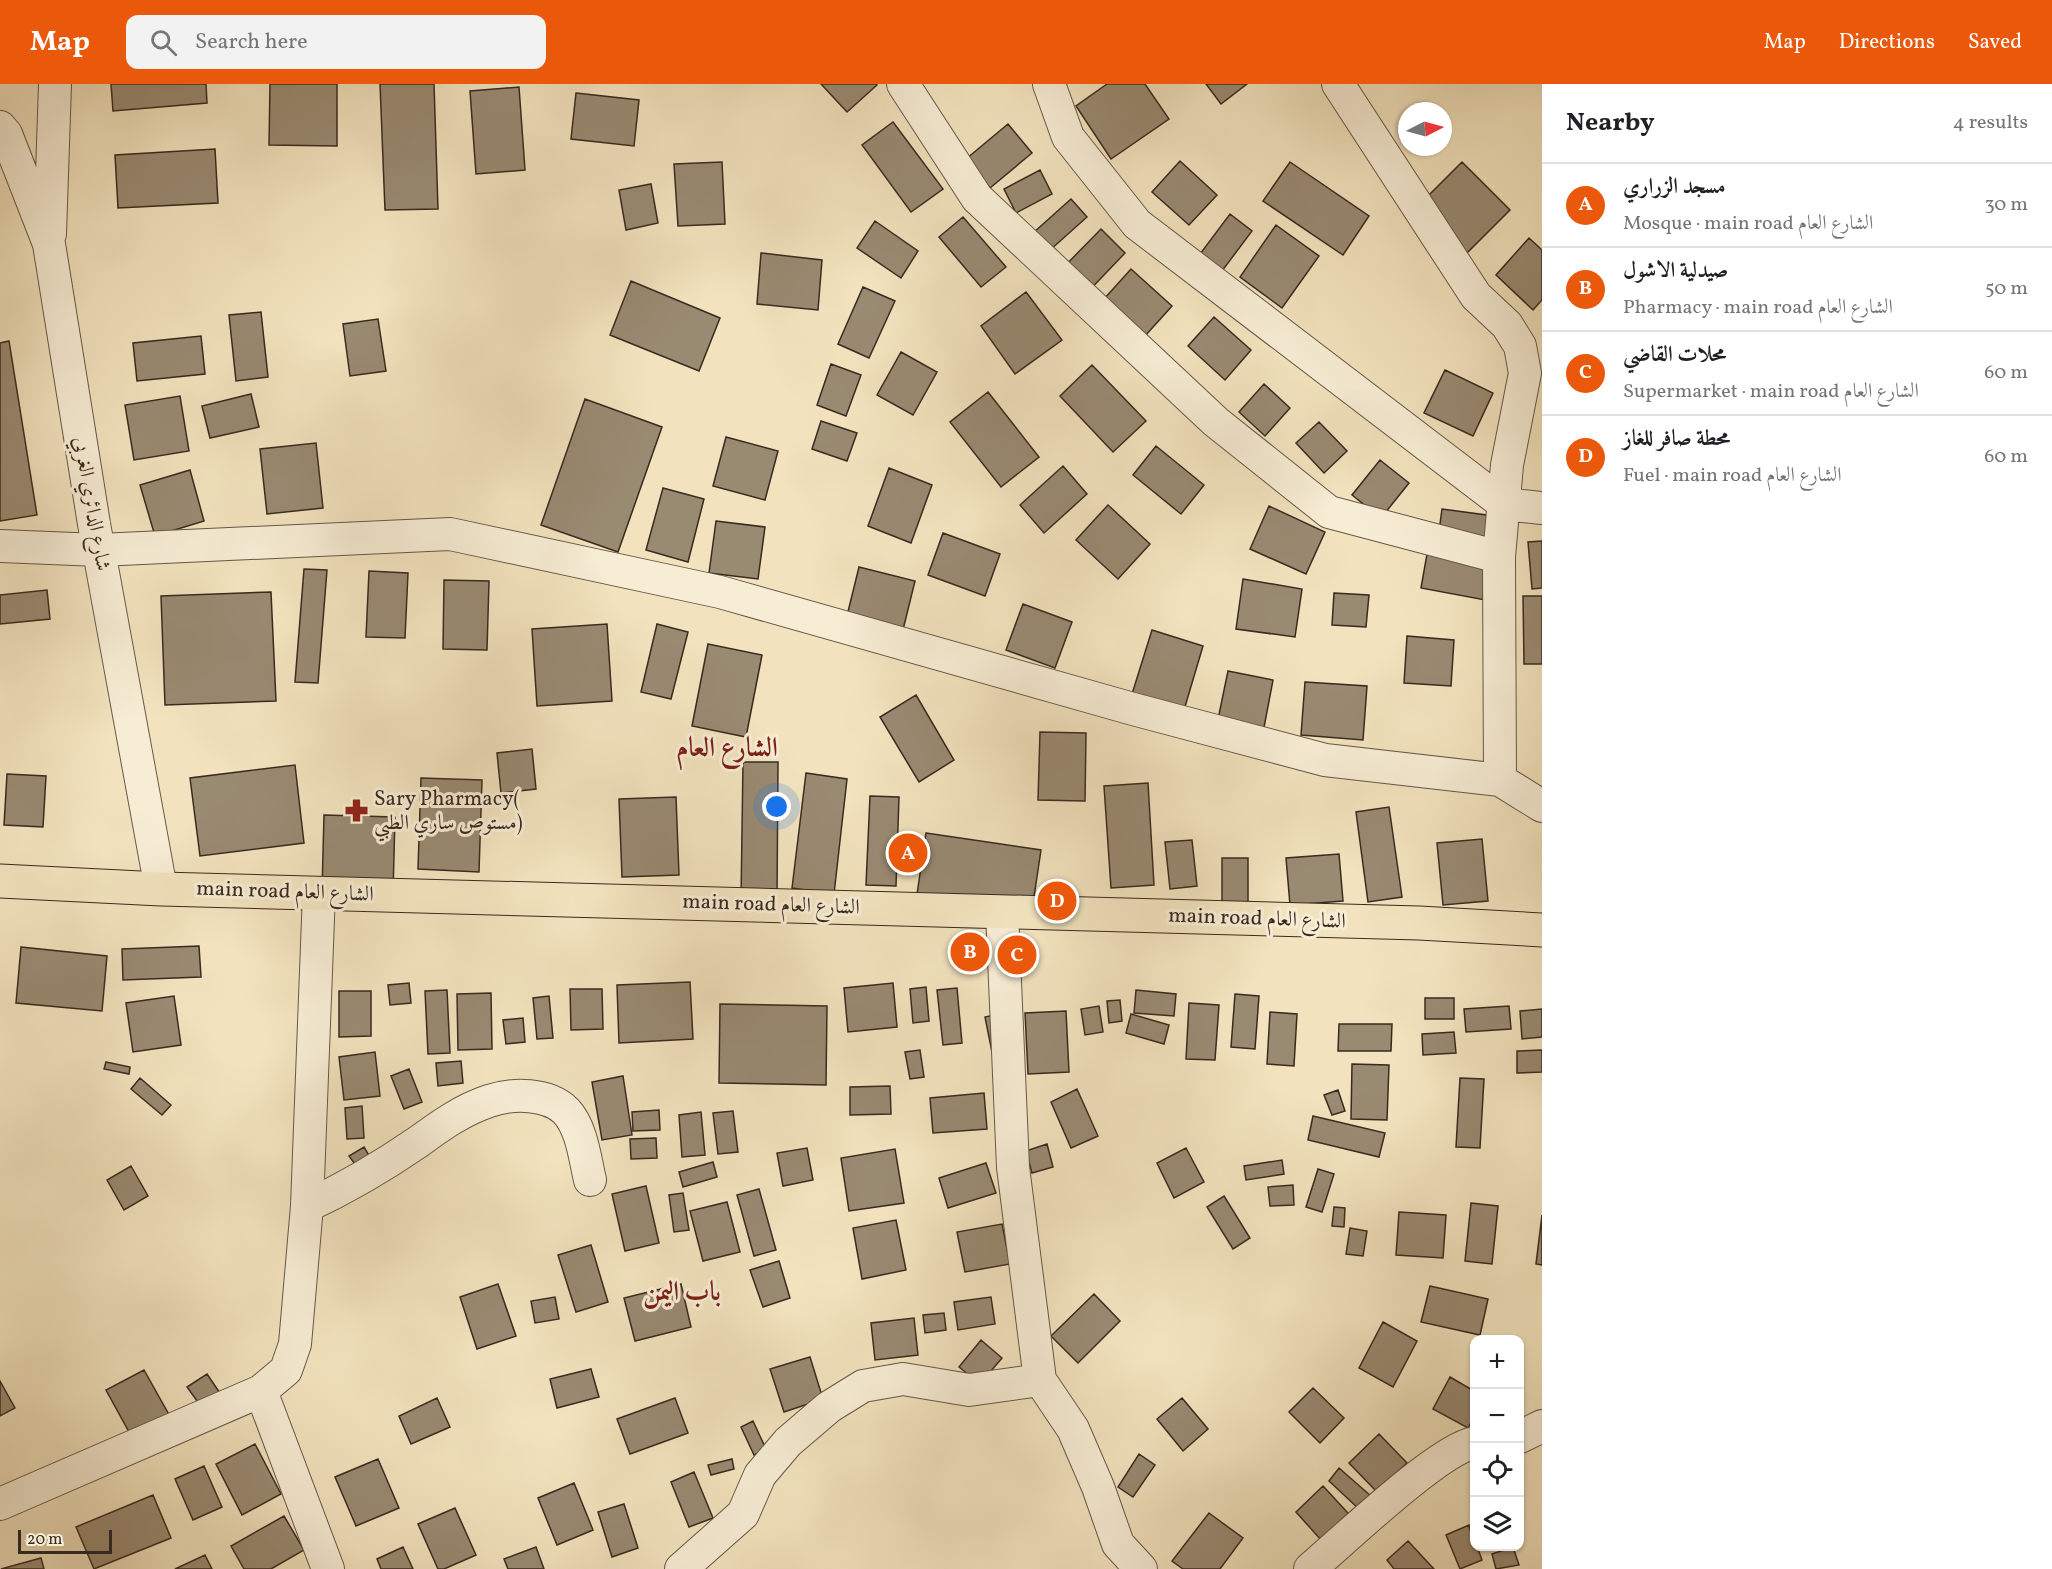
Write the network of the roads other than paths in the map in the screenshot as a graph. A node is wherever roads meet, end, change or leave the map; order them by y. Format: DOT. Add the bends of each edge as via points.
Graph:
graph roads {
  1 [pos="55,84"];
  2 [pos="903,84"];
  3 [pos="1049,84"];
  4 [pos="1338,84"];
  5 [pos="0,127"];
  6 [pos="50,244"];
  7 [pos="1504,504"];
  8 [pos="1542,508"];
  9 [pos="0,546"];
  10 [pos="99,550"];
  11 [pos="1499,557"];
  12 [pos="1500,780"];
  13 [pos="1542,806"];
  14 [pos="0,881"];
  15 [pos="161,889"];
  16 [pos="319,893"];
  17 [pos="1002,912"];
  18 [pos="1542,930"];
  19 [pos="590,1180"];
  20 [pos="307,1206"];
  21 [pos="1040,1380"];
  22 [pos="261,1391"];
  23 [pos="1542,1426"];
  24 [pos="1524,1435"];
  25 [pos="1470,1444"];
  26 [pos="0,1504"];
  27 [pos="328,1569"];
  28 [pos="681,1569"];
  29 [pos="1141,1569"];
  30 [pos="1310,1569"];
  1 -- 6 [label="street"];
  2 -- 11 [label="street" via="977,198 1216,422 1329,512"];
  3 -- 7 [label="street" via="1068,137 1137,224"];
  4 -- 7 [label="street" via="1476,296 1508,325 1520,346 1525,373 1507,465"];
  5 -- 6 [label="street, شارع الدائري الغربي"];
  6 -- 10 [label="street, شارع الدائري الغربي"];
  7 -- 8 [label="street"];
  7 -- 11 [label="street"];
  9 -- 10 [label="street"];
  10 -- 12 [label="street" via="450,534 720,592 1325,759"];
  10 -- 15 [label="street, شارع الدائري الغربي"];
  11 -- 12 [label="street"];
  12 -- 13 [label="street"];
  14 -- 15 [label="main road, main road الشارع العام"];
  15 -- 16 [label="main road, main road الشارع العام"];
  16 -- 17 [label="main road, main road الشارع العام"];
  16 -- 20 [label="street"];
  17 -- 18 [label="main road, main road الشارع العام"];
  17 -- 21 [label="street" via="1013,1167"];
  19 -- 20 [label="street" via="581,1142 568,1113 549,1098 520,1097 490,1100 462,1113 369,1173"];
  20 -- 22 [label="street" via="295,1344 286,1370"];
  21 -- 28 [label="street" via="969,1390 903,1379 863,1386 829,1407 788,1442 760,1475 743,1514"];
  21 -- 29 [label="street" via="1073,1429 1118,1544"];
  22 -- 26 [label="street"];
  22 -- 27 [label="street"];
  23 -- 24 [label="street"];
  25 -- 30 [label="street" via="1462,1445 1424,1472"];
}
